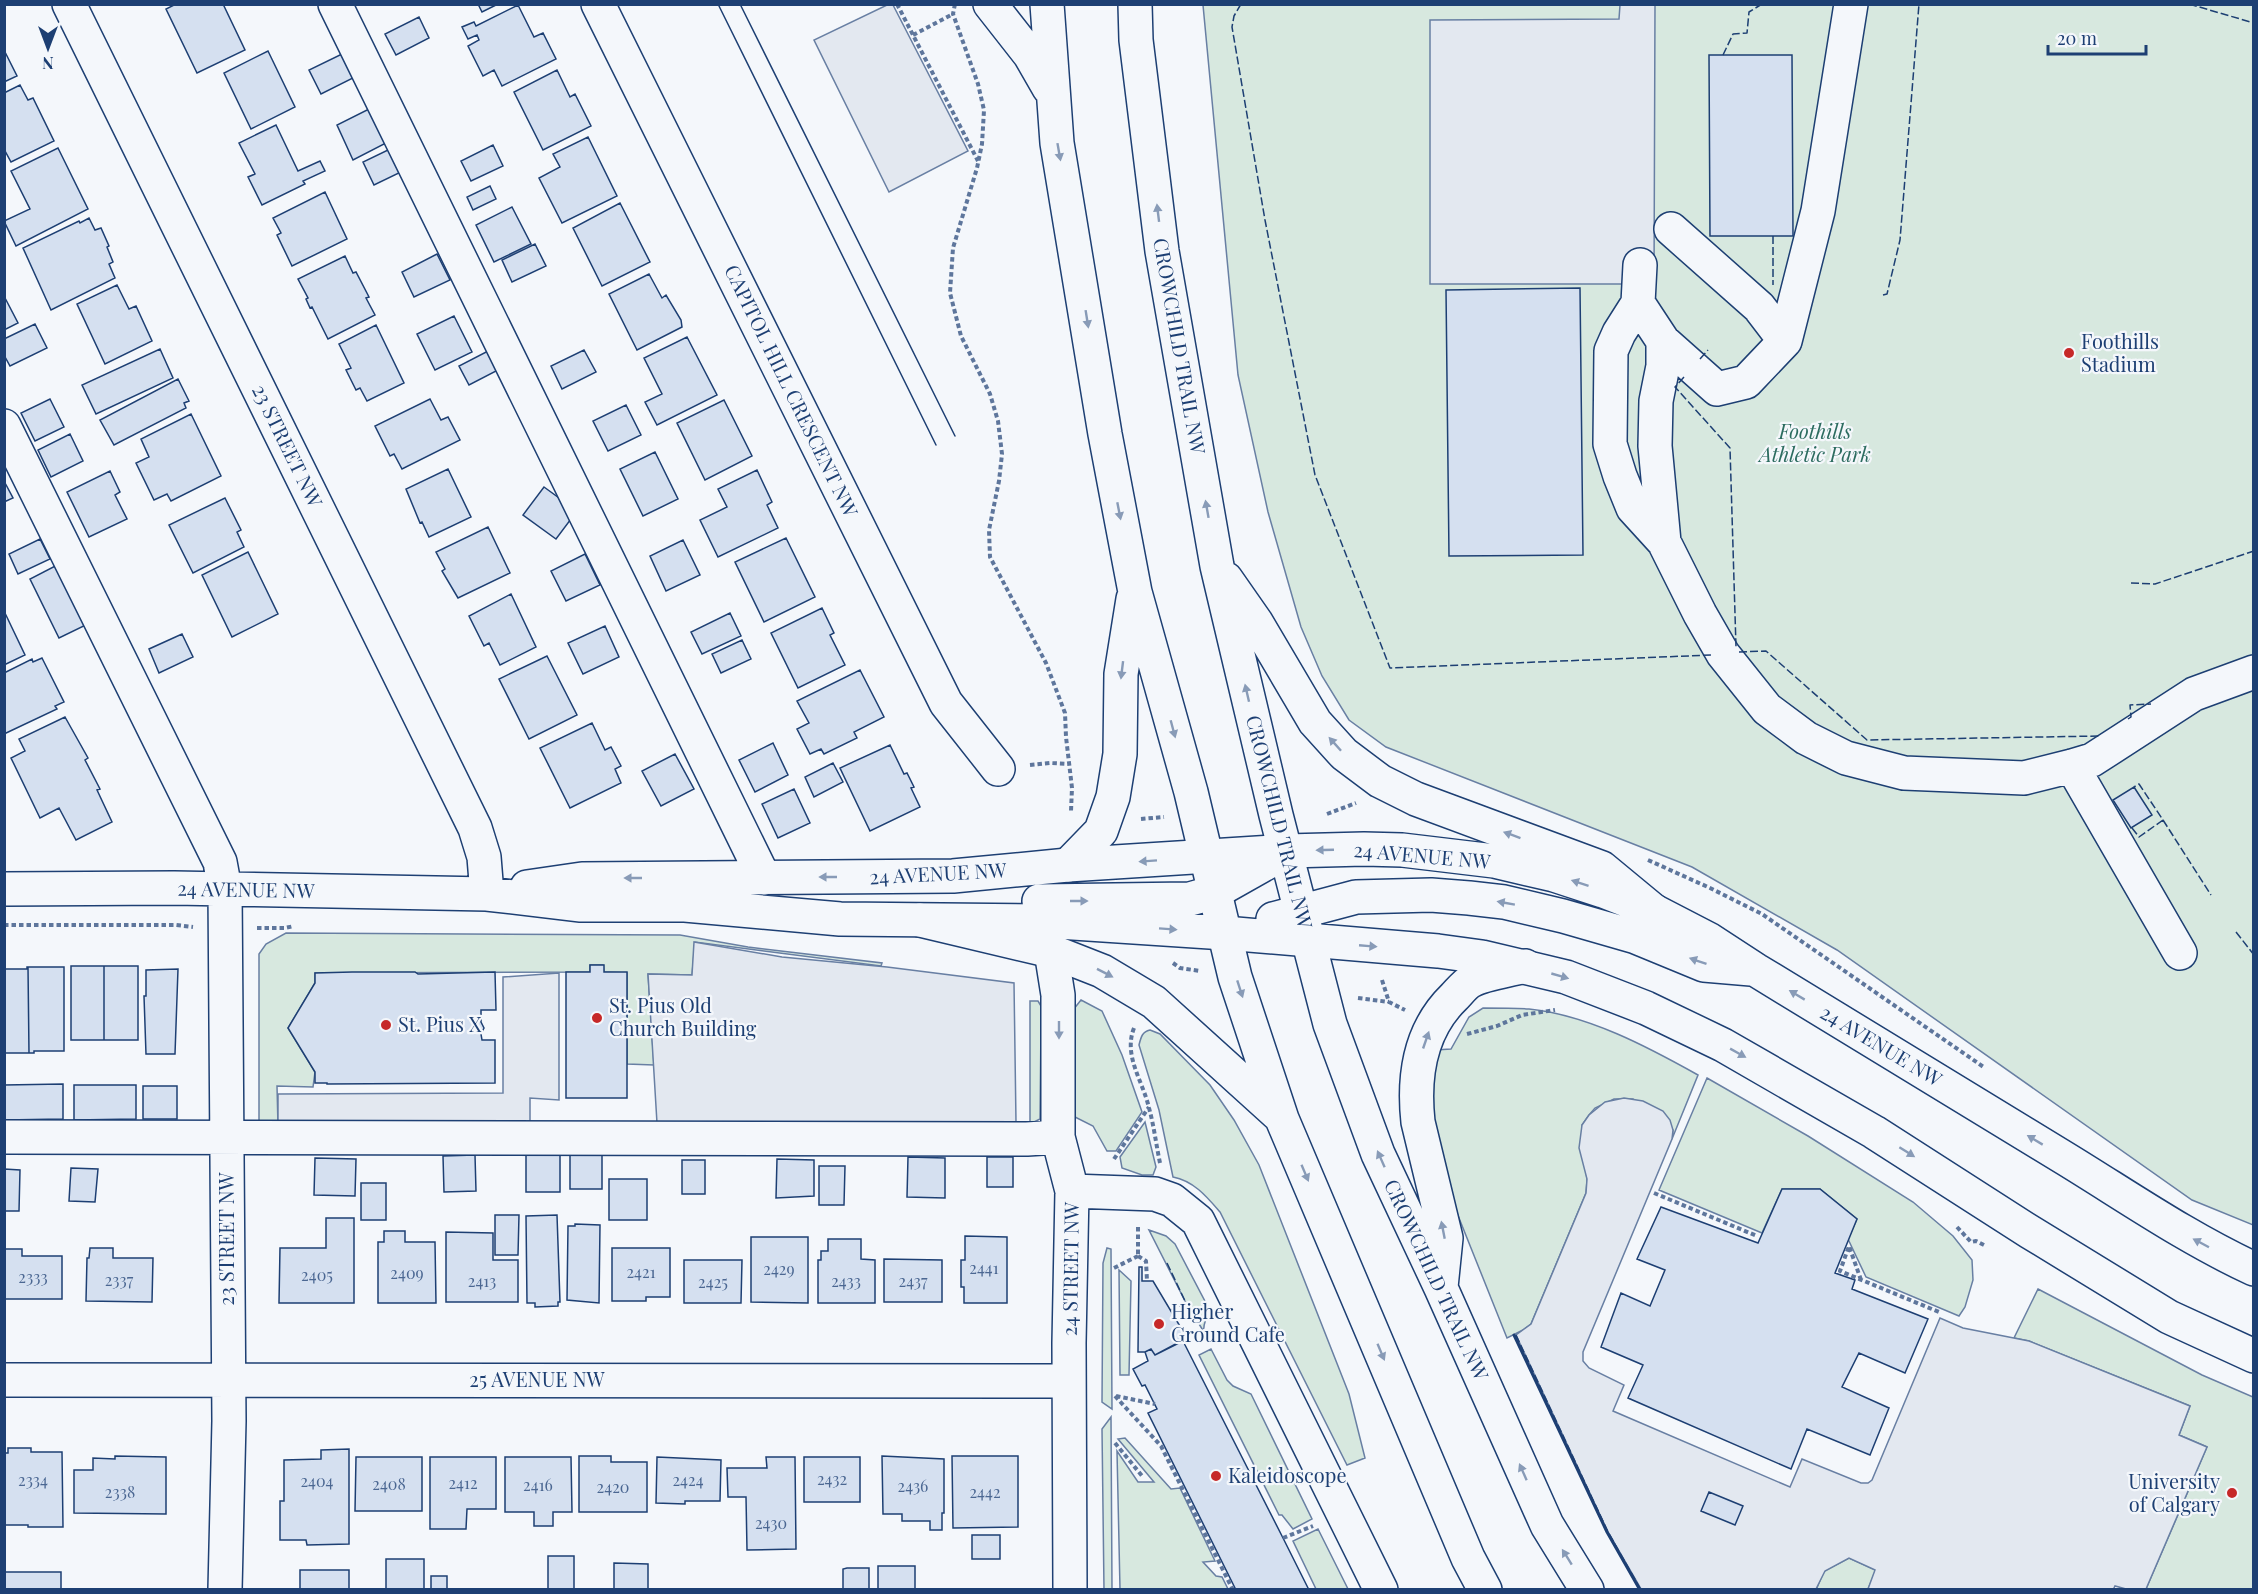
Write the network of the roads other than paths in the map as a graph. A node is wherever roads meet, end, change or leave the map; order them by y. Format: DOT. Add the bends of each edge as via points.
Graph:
graph roads {
  1 [pos="69,4"];
  2 [pos="335,4"];
  3 [pos="598,4"];
  4 [pos="990,4"];
  5 [pos="1047,4"];
  6 [pos="1135,4"];
  7 [pos="1144,4"];
  8 [pos="1851,4"];
  9 [pos="1136,40"];
  10 [pos="1052,94"];
  11 [pos="1671,229"];
  12 [pos="1640,265"];
  13 [pos="1638,303"];
  14 [pos="1663,341"];
  15 [pos="1785,341"];
  16 [pos="4,426"];
  17 [pos="1664,542"];
  18 [pos="1217,566"];
  19 [pos="1135,592"];
  20 [pos="2253,672"];
  21 [pos="2072,766"];
  22 [pos="998,769"];
  23 [pos="1287,851"];
  24 [pos="1207,857"];
  25 [pos="1068,865"];
  26 [pos="764,878"];
  27 [pos="4,889"];
  28 [pos="225,889"];
  29 [pos="1215,892"];
  30 [pos="487,894"];
  31 [pos="684,905"];
  32 [pos="1654,911"];
  33 [pos="920,920"];
  34 [pos="1306,925"];
  35 [pos="1224,933"];
  36 [pos="1051,951"];
  37 [pos="2180,952"];
  38 [pos="1525,966"];
  39 [pos="1756,970"];
  40 [pos="1282,1119"];
  41 [pos="4,1137"];
  42 [pos="226,1137"];
  43 [pos="1058,1137"];
  44 [pos="1072,1191"];
  45 [pos="2253,1269"];
  46 [pos="1441,1288"];
  47 [pos="2253,1356"];
  48 [pos="4,1380"];
  49 [pos="228,1380"];
  50 [pos="1069,1381"];
  51 [pos="225,1590"];
  52 [pos="1070,1590"];
  53 [pos="1381,1590"];
  54 [pos="1485,1590"];
  55 [pos="1587,1590"];
  1 -- 30 [label="main road, 23 STREET NW" via="475,828 484,857"];
  2 -- 26 [label="main road"];
  3 -- 22 [label="main road, CAPITOL HILL CRESCENT NW" via="946,703"];
  4 -- 10 [label="main road" via="1030,55"];
  5 -- 10 [label="main road"];
  6 -- 9 [label="main road, CROWCHILD TRAIL NW"];
  7 -- 9 [label="main road"];
  8 -- 15 [label="main road" via="1818,211"];
  18 -- 9 [label="main road, CROWCHILD TRAIL NW, one-way" via="1162,251"];
  10 -- 19 [label="main road, one-way" via="1104,434"];
  11 -- 15 [label="main road" via="1759,307"];
  12 -- 13 [label="main road"];
  13 -- 14 [label="main road"];
  13 -- 17 [label="main road" via="1611,351 1610,444 1633,508"];
  14 -- 15 [label="main road" via="1717,389 1746,382"];
  14 -- 17 [label="main road" via="1655,446"];
  16 -- 28 [label="main road, 23 STREET NW" via="220,862"];
  17 -- 21 [label="main road" via="1723,654 1767,709 1806,738 1846,758 1904,773 2024,778"];
  23 -- 18 [label="main road, CROWCHILD TRAIL NW, one-way"];
  32 -- 18 [label="main road, one-way" via="1602,868 1416,799 1380,781 1344,754 1315,722 1256,622"];
  19 -- 24 [label="main road, one-way"];
  19 -- 25 [label="main road, one-way" via="1121,674 1120,754 1113,797 1101,831"];
  20 -- 21 [label="main road" via="2194,694 2092,760"];
  21 -- 37 [label="main road"];
  23 -- 24 [label="main road, 24 AVENUE NW"];
  23 -- 29 [label="main road"];
  32 -- 23 [label="main road, 24 AVENUE NW, one-way" via="1554,875 1494,861 1402,850"];
  23 -- 34 [label="main road, CROWCHILD TRAIL NW"];
  24 -- 25 [label="main road, 24 AVENUE NW, one-way"];
  24 -- 29 [label="main road"];
  25 -- 26 [label="main road, 24 AVENUE NW, one-way" via="953,876"];
  26 -- 30 [label="main road, 24 AVENUE NW, one-way" via="582,879"];
  27 -- 28 [label="main road, 24 AVENUE NW"];
  28 -- 30 [label="main road, 24 AVENUE NW"];
  28 -- 42 [label="main road, 23 STREET NW"];
  31 -- 29 [label="main road, one-way" via="1190,899"];
  29 -- 35 [label="main road"];
  30 -- 31 [label="main road, 24 AVENUE NW" via="581,905"];
  31 -- 33 [label="main road, 24 AVENUE NW" via="840,919"];
  32 -- 39 [label="main road, 24 AVENUE NW"];
  33 -- 35 [label="main road, 24 AVENUE NW, one-way" via="1043,921"];
  33 -- 36 [label="main road"];
  34 -- 35 [label="main road"];
  34 -- 38 [label="main road, one-way"];
  39 -- 34 [label="main road, one-way" via="1704,964 1636,937 1504,902 1431,895 1356,897"];
  46 -- 34 [label="main road, CROWCHILD TRAIL NW, one-way" via="1378,1154 1330,1024"];
  35 -- 40 [label="main road, one-way"];
  36 -- 40 [label="main road, one-way" via="1102,971 1154,1002"];
  36 -- 43 [label="main road, 24 STREET NW, one-way" via="1058,1006"];
  46 -- 38 [label="main road, one-way" via="1446,1238 1416,1102 1416,1077 1424,1046 1432,1023 1471,981"];
  38 -- 47 [label="main road, one-way" via="1566,977 1646,1008 1723,1045 1874,1132 2160,1312"];
  45 -- 39 [label="main road, 24 AVENUE NW, one-way" via="2184,1233"];
  40 -- 54 [label="main road, one-way"];
  41 -- 42 [label="main road"];
  42 -- 43 [label="main road"];
  42 -- 49 [label="main road, 23 STREET NW"];
  43 -- 44 [label="main road, 24 STREET NW"];
  44 -- 50 [label="main road, 24 STREET NW"];
  44 -- 53 [label="main road" via="1155,1194 1172,1200 1198,1221"];
  55 -- 46 [label="main road, CROWCHILD TRAIL NW, one-way" via="1547,1525"];
  48 -- 49 [label="main road, 25 AVENUE NW"];
  49 -- 50 [label="main road, 25 AVENUE NW"];
  49 -- 51 [label="main road, 23 STREET NW"];
  50 -- 52 [label="main road, 24 STREET NW"];
}
